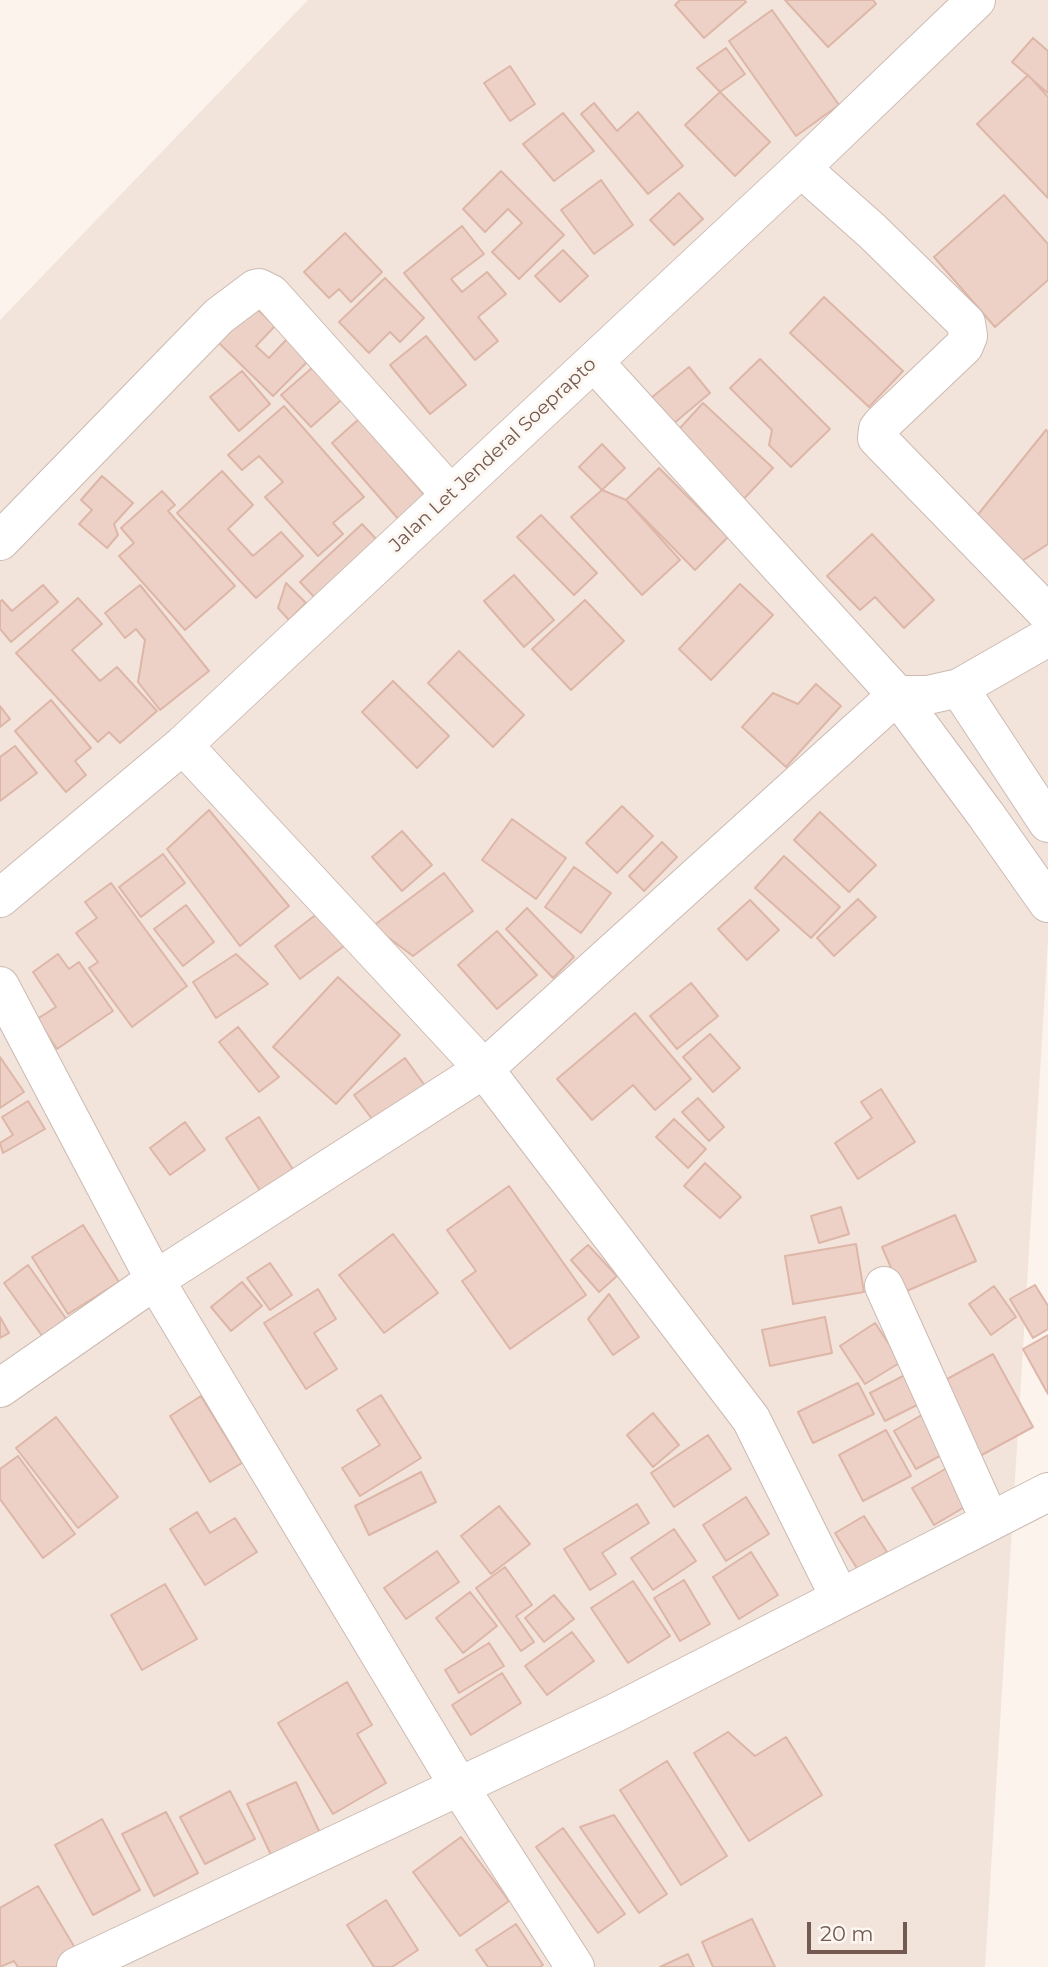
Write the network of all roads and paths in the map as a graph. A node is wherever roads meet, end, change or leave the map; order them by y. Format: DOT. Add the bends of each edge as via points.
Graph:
graph roads {
  1 [pos="976,0"];
  2 [pos="801,168"];
  3 [pos="594,362"];
  4 [pos="451,495"];
  5 [pos="0,541"];
  6 [pos="1048,614"];
  7 [pos="1048,637"];
  8 [pos="959,688"];
  9 [pos="897,695"];
  10 [pos="183,745"];
  11 [pos="1046,816"];
  12 [pos="2,893"];
  13 [pos="1048,903"];
  14 [pos="0,986"];
  15 [pos="484,1069"];
  16 [pos="155,1280"];
  17 [pos="884,1286"];
  18 [pos="0,1388"];
  19 [pos="1048,1492"];
  20 [pos="990,1521"];
  21 [pos="840,1598"];
  22 [pos="460,1788"];
  23 [pos="76,1967"];
  24 [pos="575,1967"];
  1 -- 2 [label="street, Jalan Let Jenderal Soeprapto"];
  2 -- 3 [label="street, Jalan Let Jenderal Soeprapto"];
  2 -- 6 [label="street" via="966,323 964,346 880,426 877,438"];
  3 -- 4 [label="street, Jalan Let Jenderal Soeprapto"];
  3 -- 9 [label="street"];
  4 -- 5 [label="street" via="260,288 219,316"];
  4 -- 10 [label="street, Jalan Let Jenderal Soeprapto"];
  7 -- 8 [label="street"];
  8 -- 9 [label="street" via="929,695"];
  8 -- 11 [label="street"];
  9 -- 13 [label="street"];
  9 -- 15 [label="street"];
  10 -- 12 [label="street, Jalan Let Jenderal Soeprapto"];
  10 -- 15 [label="street"];
  14 -- 16 [label="street"];
  15 -- 16 [label="street"];
  15 -- 21 [label="street" via="751,1419"];
  16 -- 18 [label="street"];
  16 -- 22 [label="street"];
  17 -- 20 [label="street"];
  19 -- 20 [label="street"];
  20 -- 21 [label="street"];
  21 -- 22 [label="street"];
  22 -- 23 [label="street"];
  22 -- 24 [label="street"];
}
